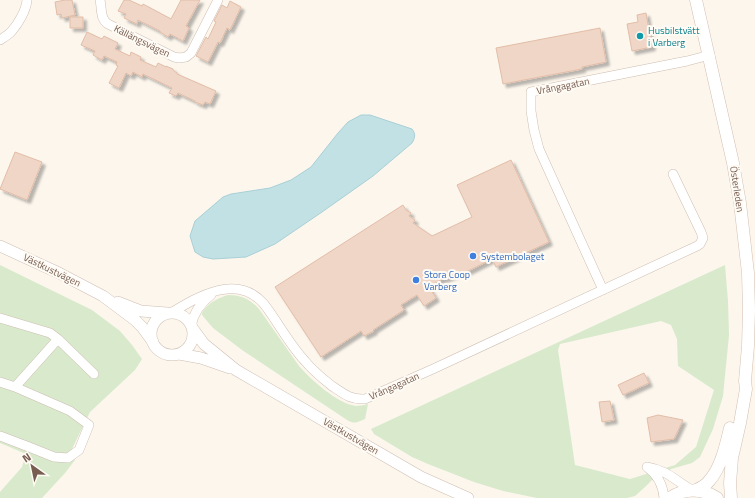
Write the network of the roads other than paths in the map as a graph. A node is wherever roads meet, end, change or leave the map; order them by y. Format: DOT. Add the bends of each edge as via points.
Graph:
graph roads {
  1 [pos="27,0"];
  2 [pos="100,0"];
  3 [pos="218,0"];
  4 [pos="696,0"];
  5 [pos="0,40"];
  6 [pos="710,55"];
  7 [pos="673,174"];
  8 [pos="0,246"];
  9 [pos="603,290"];
  10 [pos="216,292"];
  11 [pos="103,296"];
  12 [pos="170,313"];
  13 [pos="0,318"];
  14 [pos="192,328"];
  15 [pos="58,339"];
  16 [pos="153,342"];
  17 [pos="179,354"];
  18 [pos="236,370"];
  19 [pos="94,374"];
  20 [pos="0,382"];
  21 [pos="750,382"];
  22 [pos="15,387"];
  23 [pos="0,436"];
  24 [pos="694,490"];
  25 [pos="468,498"];
  26 [pos="664,498"];
  27 [pos="670,498"];
  28 [pos="717,498"];
  29 [pos="731,498"];
  1 -- 5 [label="street" via="20,19 10,33"];
  2 -- 3 [label="street, Källängsvägen" via="104,22 179,58 191,53"];
  4 -- 6 [label="main road, Österleden"];
  6 -- 9 [label="street, Vrångagatan" via="531,92 531,111 539,149"];
  6 -- 21 [label="main road, Österleden" via="740,203 748,273"];
  7 -- 9 [label="street, Vrångagatan" via="703,238 697,246"];
  8 -- 11 [label="street, Västkustvägen"];
  9 -- 10 [label="street, Vrångagatan" via="365,399 350,398 314,371 260,299 238,289"];
  10 -- 12 [label="street, Vrångagatan" via="197,298"];
  10 -- 14 [label="street" via="198,307"];
  11 -- 12 [label="street, Västkustvägen" via="141,311"];
  11 -- 16 [label="street, Västkustvägen" via="135,320"];
  12 -- 14 [label="street, Västkustvägen" via="184,317"];
  12 -- 16 [label="street" via="154,323 151,334"];
  13 -- 15 [label="street" via="50,333"];
  14 -- 17 [label="street" via="193,337 190,344"];
  14 -- 18 [label="street, Västkustvägen" via="204,344"];
  15 -- 19 [label="street"];
  15 -- 22 [label="street"];
  16 -- 17 [label="street, Västkustvägen" via="164,353"];
  17 -- 18 [label="street, Västkustvägen"];
  18 -- 25 [label="street, Västkustvägen" via="421,476"];
  20 -- 22 [label="street"];
  21 -- 24 [label="main road, Österleden" via="740,388 729,436 716,470 706,485"];
  21 -- 29 [label="main road, Österleden" via="746,389 732,458"];
  22 -- 23 [label="street" via="70,411 89,425 79,450 68,458 54,457"];
  24 -- 26 [label="street" via="667,473 647,467 658,478"];
  24 -- 27 [label="main road" via="680,492"];
  24 -- 28 [label="main road"];
}
